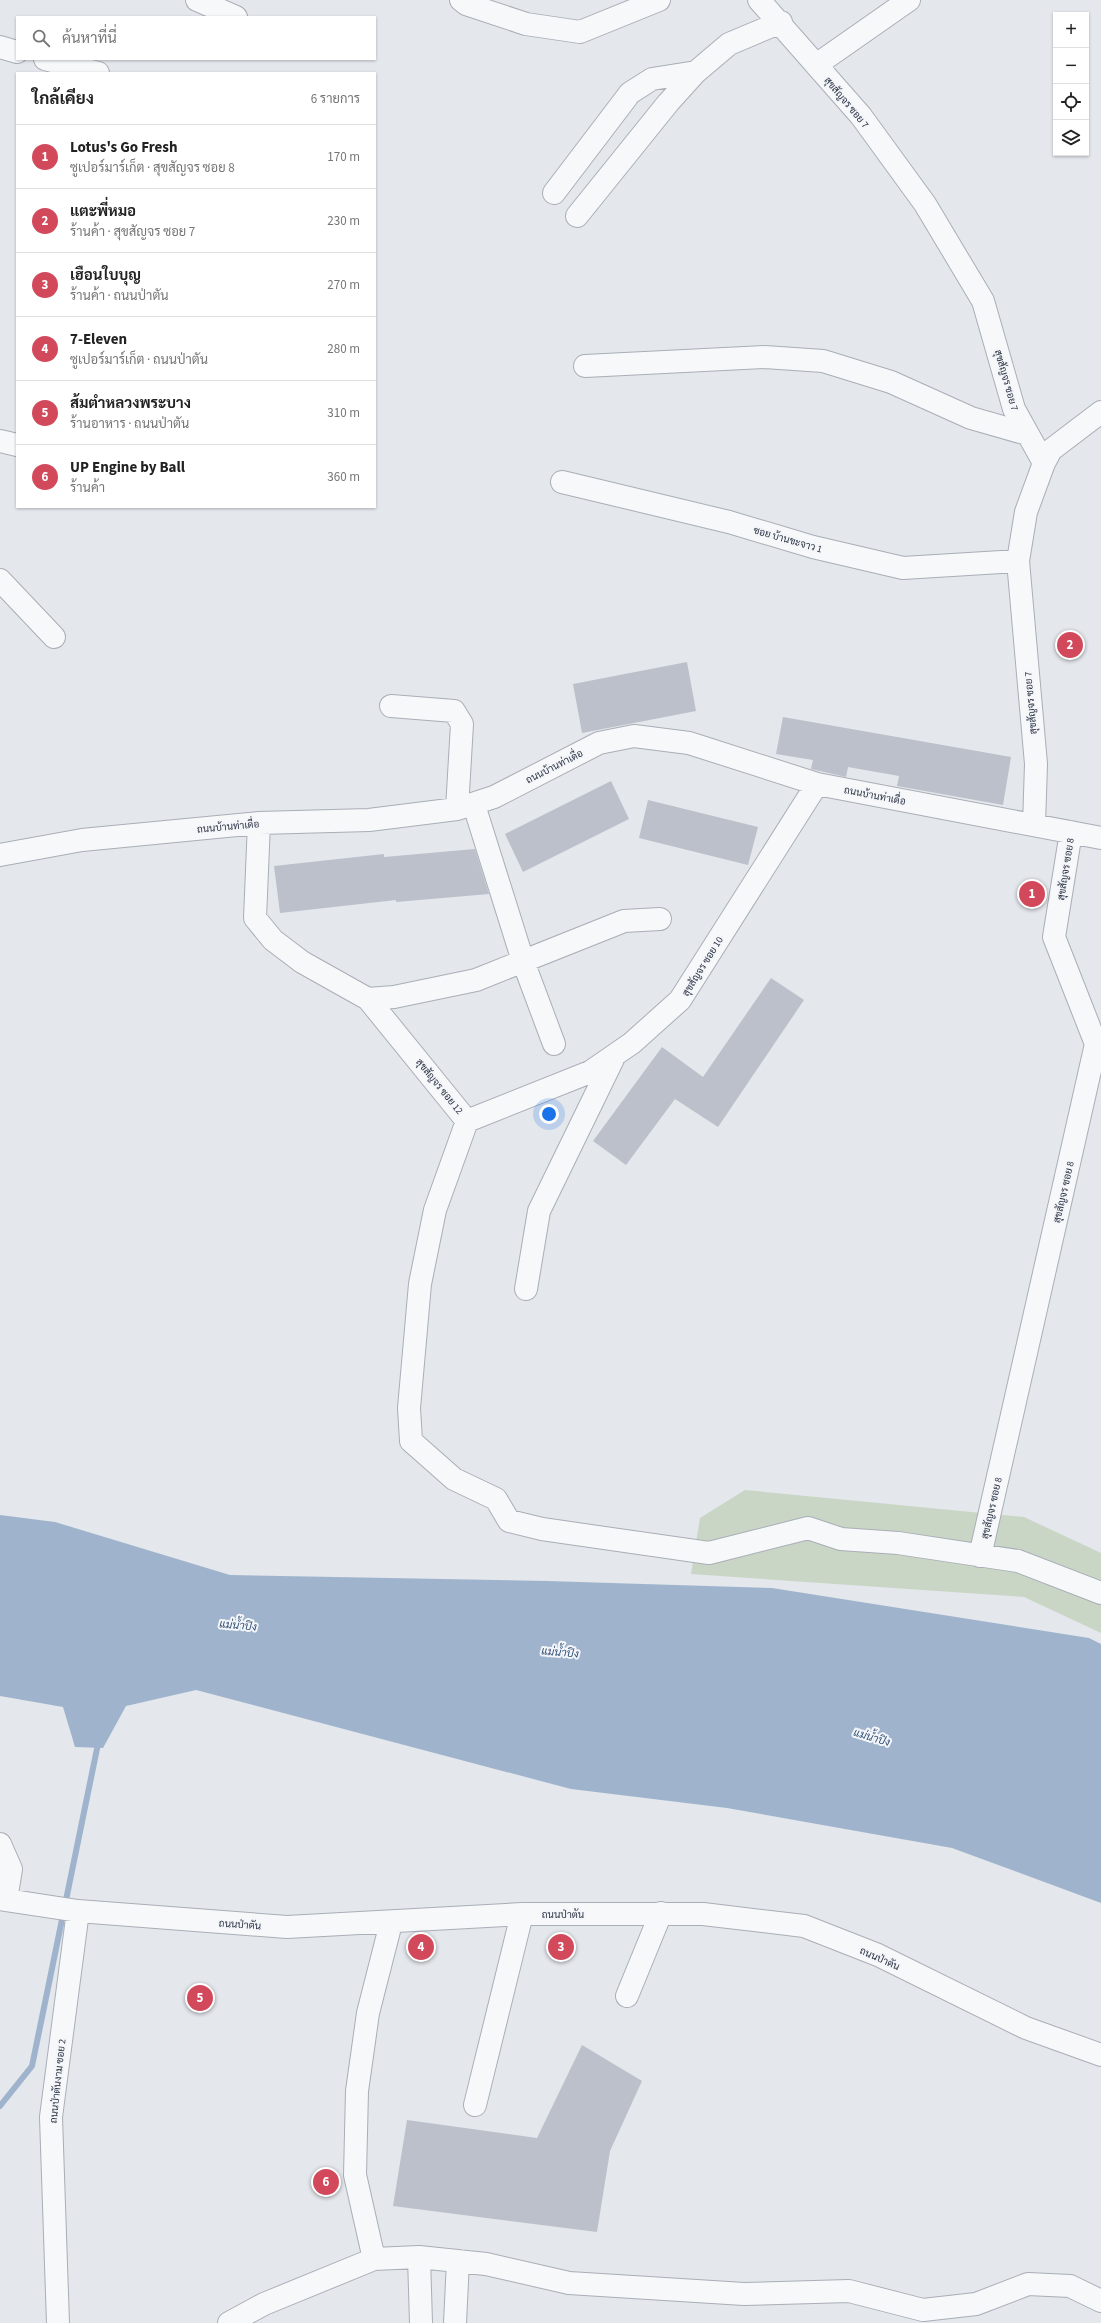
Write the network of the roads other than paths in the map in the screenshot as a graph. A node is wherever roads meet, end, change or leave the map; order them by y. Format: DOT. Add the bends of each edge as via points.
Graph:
graph roads {
  1 [pos="197,0"];
  2 [pos="244,0"];
  3 [pos="461,0"];
  4 [pos="659,0"];
  5 [pos="759,0"];
  6 [pos="909,0"];
  7 [pos="235,16"];
  8 [pos="237,16"];
  9 [pos="781,22"];
  10 [pos="0,47"];
  11 [pos="16,52"];
  12 [pos="49,60"];
  13 [pos="816,65"];
  14 [pos="94,72"];
  15 [pos="696,72"];
  16 [pos="554,193"];
  17 [pos="577,216"];
  18 [pos="585,366"];
  19 [pos="1101,412"];
  20 [pos="1101,425"];
  21 [pos="1027,434"];
  22 [pos="0,441"];
  23 [pos="16,445"];
  24 [pos="1044,463"];
  25 [pos="562,482"];
  26 [pos="1018,561"];
  27 [pos="0,580"];
  28 [pos="54,637"];
  29 [pos="390,706"];
  30 [pos="817,784"];
  31 [pos="465,807"];
  32 [pos="259,823"];
  33 [pos="1034,825"];
  34 [pos="1071,832"];
  35 [pos="1101,838"];
  36 [pos="0,855"];
  37 [pos="660,920"];
  38 [pos="523,961"];
  39 [pos="368,999"];
  40 [pos="554,1044"];
  41 [pos="614,1056"];
  42 [pos="1094,1093"];
  43 [pos="467,1121"];
  44 [pos="526,1290"];
  45 [pos="980,1556"];
  46 [pos="1101,1593"];
  47 [pos="0,1844"];
  48 [pos="3,1899"];
  49 [pos="78,1911"];
  50 [pos="661,1913"];
  51 [pos="522,1914"];
  52 [pos="391,1923"];
  53 [pos="627,1996"];
  54 [pos="1101,2055"];
  55 [pos="474,2105"];
  56 [pos="419,2257"];
  57 [pos="374,2259"];
  58 [pos="458,2261"];
  59 [pos="1101,2301"];
  60 [pos="58,2323"];
  61 [pos="229,2323"];
  62 [pos="421,2323"];
  63 [pos="455,2323"];
  1 -- 7 [label="street"];
  2 -- 8 [label="street"];
  3 -- 4 [label="street" via="466,4 526,24 580,32"];
  5 -- 9 [label="street, สุขสัญจร ซอย 7"];
  6 -- 13 [label="street"];
  9 -- 13 [label="street, สุขสัญจร ซอย 7"];
  9 -- 15 [label="street" via="729,44"];
  10 -- 11 [label="street"];
  12 -- 14 [label="street"];
  13 -- 21 [label="street, สุขสัญจร ซอย 7" via="861,116 925,204 983,301 1014,409"];
  15 -- 16 [label="street" via="652,79 630,93"];
  15 -- 17 [label="street"];
  18 -- 21 [label="street" via="765,357 823,361 891,382 972,418"];
  19 -- 24 [label="street" via="1051,450"];
  20 -- 24 [label="street" via="1057,461"];
  21 -- 24 [label="street, สุขสัญจร ซอย 7"];
  22 -- 23 [label="street"];
  24 -- 26 [label="street, สุขสัญจร ซอย 7" via="1026,512"];
  25 -- 26 [label="street, ซอย บ้านขะจาว 1" via="729,522 813,547 903,568"];
  26 -- 33 [label="street, สุขสัญจร ซอย 7" via="1036,764"];
  27 -- 28 [label="street"];
  29 -- 31 [label="street" via="454,712 462,724"];
  30 -- 31 [label="street, ถนนบ้านท่าเดื่อ" via="689,743 634,736 599,743 494,797"];
  30 -- 33 [label="street, ถนนบ้านท่าเดื่อ"];
  30 -- 41 [label="street, สุขสัญจร ซอย 10" via="680,1000"];
  31 -- 32 [label="street, ถนนบ้านท่าเดื่อ" via="370,820"];
  31 -- 38 [label="street"];
  32 -- 36 [label="street, ถนนบ้านท่าเดื่อ" via="82,840"];
  32 -- 39 [label="street, สุขสัญจร ซอย 12" via="255,918 273,940 302,962"];
  33 -- 34 [label="street, ถนนบ้านท่าเดื่อ"];
  34 -- 35 [label="street, ถนนบ้านท่าเดื่อ"];
  34 -- 42 [label="street, สุขสัญจร ซอย 8" via="1054,937 1096,1044"];
  37 -- 38 [label="street" via="624,921"];
  38 -- 39 [label="street" via="476,980 394,997"];
  38 -- 40 [label="street"];
  39 -- 43 [label="street, สุขสัญจร ซอย 12"];
  41 -- 43 [label="street, สุขสัญจร ซอย 10" via="590,1072"];
  41 -- 44 [label="street" via="539,1211"];
  42 -- 45 [label="street, สุขสัญจร ซอย 8"];
  43 -- 45 [label="street, สุขสัญจร ซอย 12" via="435,1210 420,1284 409,1408 411,1441 454,1479 496,1500 509,1521 542,1529 709,1552 808,1528 841,1539 898,1543"];
  45 -- 46 [label="street" via="1018,1561"];
  47 -- 48 [label="street" via="11,1869"];
  48 -- 49 [label="street, ถนนป่าตัน"];
  49 -- 52 [label="street, ถนนป่าตัน" via="288,1927"];
  49 -- 60 [label="street, ถนนป่าตันงาม ซอย 2" via="51,2118"];
  50 -- 51 [label="street, ถนนป่าตัน"];
  50 -- 53 [label="street"];
  50 -- 54 [label="street, ถนนป่าตัน" via="703,1914 804,1926 878,1955 1026,2028"];
  51 -- 52 [label="street, ถนนป่าตัน"];
  51 -- 55 [label="street"];
  52 -- 57 [label="street" via="368,2013 357,2091 355,2175"];
  56 -- 57 [label="street"];
  56 -- 58 [label="street"];
  56 -- 62 [label="street"];
  57 -- 61 [label="street" via="264,2304"];
  58 -- 59 [label="street" via="486,2264 569,2283 744,2294 849,2292 924,2310 976,2304 1028,2284 1070,2286"];
  58 -- 63 [label="street"];
}
